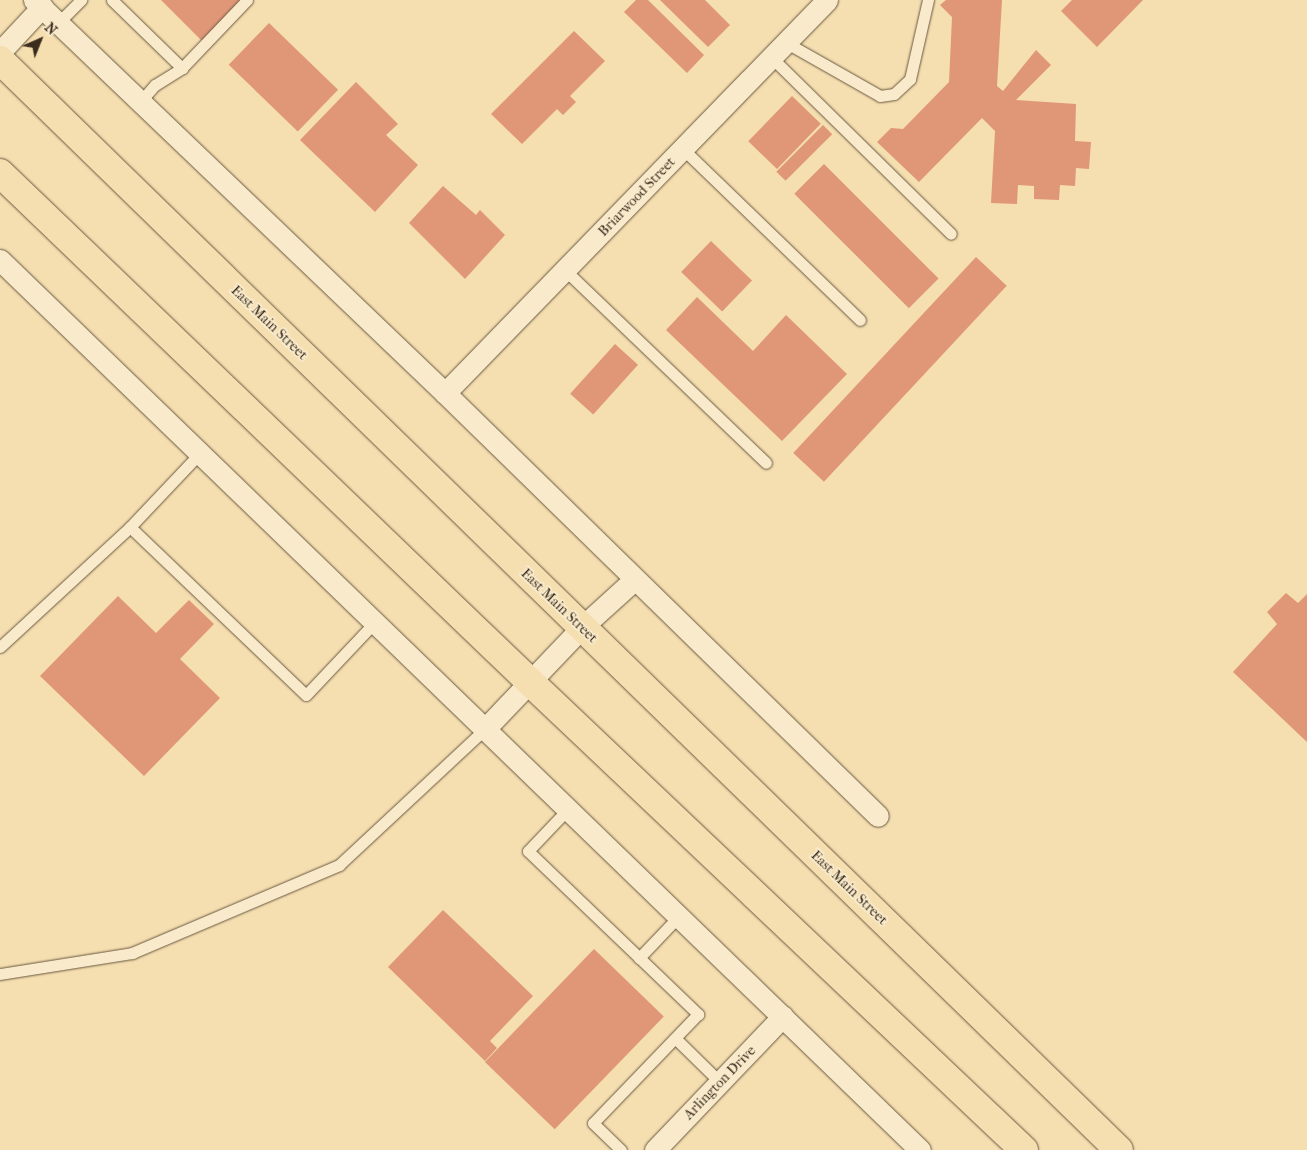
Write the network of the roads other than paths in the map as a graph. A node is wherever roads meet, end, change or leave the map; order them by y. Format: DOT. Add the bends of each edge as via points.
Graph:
graph roads {
  1 [pos="80,0"];
  2 [pos="112,0"];
  3 [pos="247,0"];
  4 [pos="928,0"];
  5 [pos="819,3"];
  6 [pos="38,4"];
  7 [pos="58,23"];
  8 [pos="778,50"];
  9 [pos="0,52"];
  10 [pos="0,60"];
  11 [pos="182,68"];
  12 [pos="140,102"];
  13 [pos="683,149"];
  14 [pos="0,173"];
  15 [pos="951,234"];
  16 [pos="2,267"];
  17 [pos="566,271"];
  18 [pos="860,320"];
  19 [pos="446,393"];
  20 [pos="202,452"];
  21 [pos="766,463"];
  22 [pos="130,527"];
  23 [pos="634,580"];
  24 [pos="374,623"];
  25 [pos="581,628"];
  26 [pos="0,647"];
  27 [pos="529,681"];
  28 [pos="484,730"];
  29 [pos="568,809"];
  30 [pos="878,816"];
  31 [pos="679,916"];
  32 [pos="639,958"];
  33 [pos="0,974"];
  34 [pos="783,1016"];
  35 [pos="675,1038"];
  36 [pos="720,1082"];
  37 [pos="621,1150"];
  38 [pos="656,1150"];
  39 [pos="920,1150"];
  40 [pos="1024,1150"];
  41 [pos="1119,1150"];
  1 -- 7 [label="lane"];
  2 -- 11 [label="lane"];
  3 -- 11 [label="lane"];
  4 -- 8 [label="lane" via="910,79 894,94 880,96"];
  5 -- 8 [label="street, Briarwood Street"];
  6 -- 7 [label="street"];
  6 -- 9 [label="street"];
  7 -- 12 [label="street"];
  8 -- 13 [label="street, Briarwood Street"];
  8 -- 15 [label="lane"];
  10 -- 25 [label="highway, East Main Street"];
  11 -- 12 [label="lane" via="154,85"];
  12 -- 19 [label="street"];
  13 -- 17 [label="street, Briarwood Street"];
  13 -- 18 [label="lane"];
  14 -- 27 [label="highway"];
  16 -- 20 [label="street"];
  17 -- 19 [label="street, Briarwood Street"];
  17 -- 21 [label="lane"];
  19 -- 23 [label="street"];
  20 -- 22 [label="lane"];
  20 -- 24 [label="street"];
  22 -- 24 [label="lane" via="306,696"];
  22 -- 26 [label="lane"];
  23 -- 25 [label="street"];
  23 -- 30 [label="street"];
  24 -- 28 [label="street"];
  25 -- 27 [label="street"];
  25 -- 41 [label="highway, East Main Street"];
  27 -- 28 [label="street"];
  27 -- 40 [label="highway"];
  28 -- 29 [label="street"];
  28 -- 33 [label="lane" via="339,865 132,953"];
  29 -- 31 [label="street"];
  29 -- 32 [label="lane" via="528,851"];
  31 -- 32 [label="lane"];
  31 -- 34 [label="street"];
  32 -- 35 [label="lane" via="698,1014"];
  34 -- 36 [label="street, Arlington Drive"];
  34 -- 39 [label="street"];
  35 -- 36 [label="lane"];
  35 -- 37 [label="lane" via="593,1123"];
  36 -- 38 [label="street, Arlington Drive"];
}
